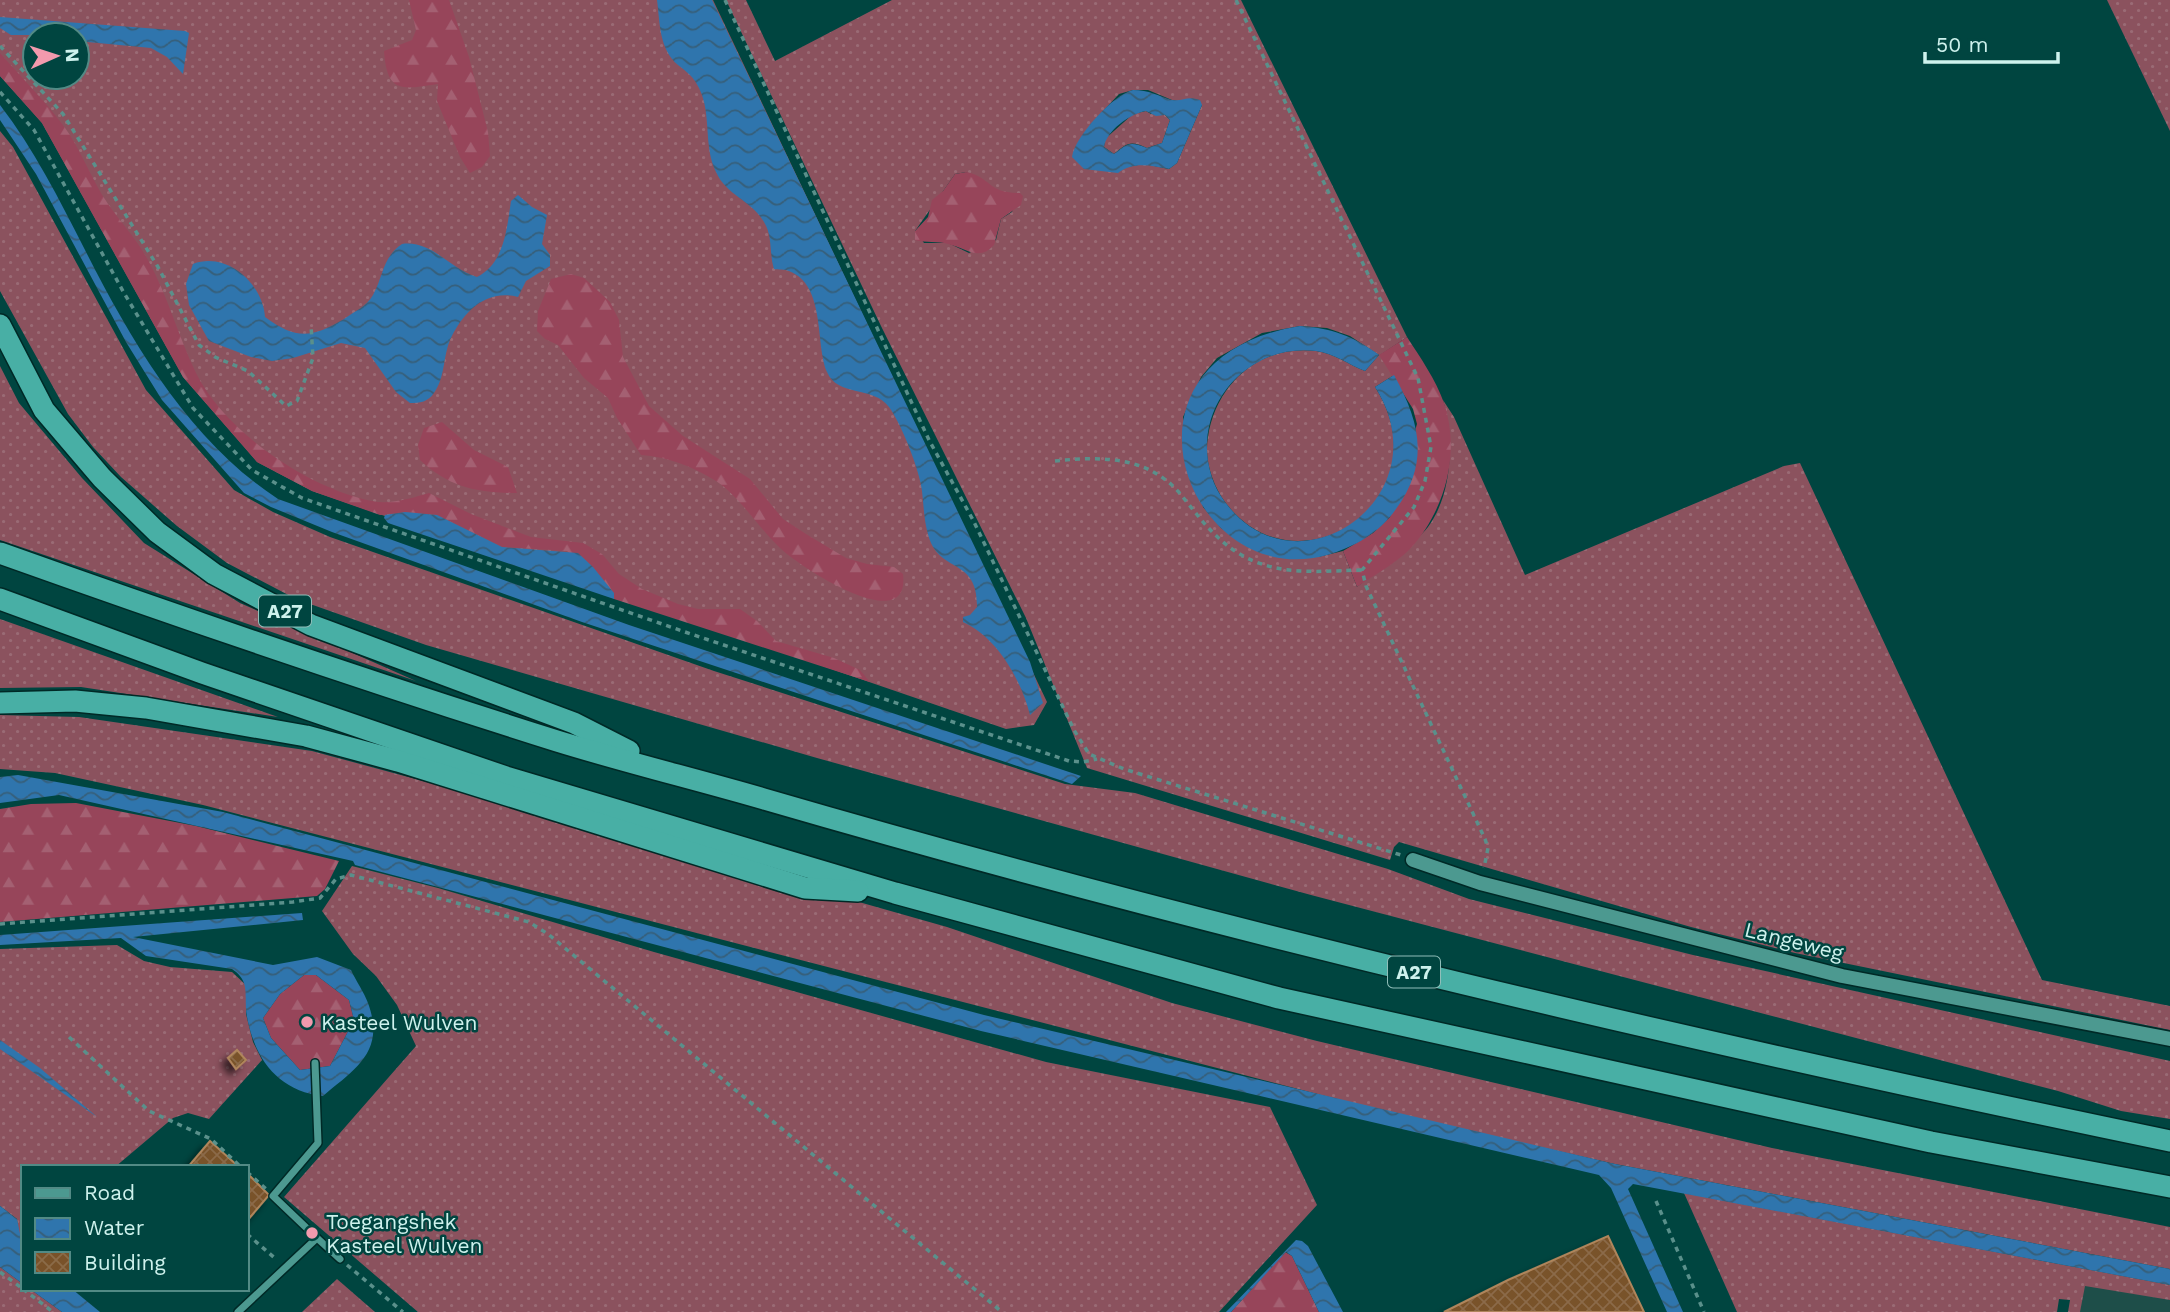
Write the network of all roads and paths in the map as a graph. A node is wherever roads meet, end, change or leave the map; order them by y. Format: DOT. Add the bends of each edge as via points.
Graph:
graph roads {
  1 [pos="724,0"];
  2 [pos="1236,0"];
  3 [pos="0,46"];
  4 [pos="0,92"];
  5 [pos="0,325"];
  6 [pos="311,325"];
  7 [pos="1055,461"];
  8 [pos="0,553"];
  9 [pos="1363,570"];
  10 [pos="0,599"];
  11 [pos="0,703"];
  12 [pos="1097,759"];
  13 [pos="666,770"];
  14 [pos="1413,860"];
  15 [pos="1480,883"];
  16 [pos="895,893"];
  17 [pos="0,924"];
  18 [pos="69,1037"];
  19 [pos="2170,1039"];
  20 [pos="316,1063"];
  21 [pos="2170,1142"];
  22 [pos="239,1165"];
  23 [pos="248,1173"];
  24 [pos="2170,1187"];
  25 [pos="273,1196"];
  26 [pos="1656,1202"];
  27 [pos="248,1235"];
  28 [pos="317,1238"];
  29 [pos="340,1259"];
  30 [pos="286,1268"];
  31 [pos="0,1272"];
  32 [pos="21,1288"];
  33 [pos="26,1291"];
  34 [pos="52,1312"];
  35 [pos="238,1312"];
  36 [pos="403,1312"];
  37 [pos="1002,1312"];
  38 [pos="1704,1312"];
  1 -- 12 [label="path" via="929,440 973,520 1074,730"];
  2 -- 9 [label="path" via="1418,378 1431,447 1425,481 1414,507"];
  3 -- 6 [label="path" via="63,114 158,267 199,345 248,371 286,406 298,401 313,358"];
  4 -- 12 [label="path" via="34,130 192,408 252,470 302,498 685,632 1069,761"];
  5 -- 13 [label="highway, A27" via="44,410 102,478 158,532 214,575 311,625 574,723"];
  7 -- 9 [label="path" via="1097,458 1131,462 1160,473 1217,537 1257,562 1298,573"];
  8 -- 13 [label="highway, A27" via="233,636 565,743"];
  9 -- 15 [label="path" via="1366,586 1485,839 1488,848"];
  10 -- 16 [label="highway" via="506,777"];
  11 -- 16 [label="highway" via="75,702 146,708 306,736 805,888"];
  12 -- 14 [label="path"];
  13 -- 21 [label="highway, A27" via="970,858 1292,943 1671,1033"];
  14 -- 15 [label="street, Langeweg"];
  15 -- 19 [label="street, Langeweg" via="1842,976"];
  16 -- 24 [label="highway" via="1279,998 1931,1142"];
  17 -- 37 [label="path" via="293,902 320,898 335,879 351,875 529,922"];
  18 -- 22 [label="path" via="149,1111 211,1139"];
  20 -- 25 [label="lane" via="318,1143"];
  23 -- 25 [label="path"];
  25 -- 28 [label="lane"];
  26 -- 38 [label="path"];
  27 -- 30 [label="path"];
  28 -- 29 [label="lane"];
  28 -- 30 [label="lane"];
  29 -- 36 [label="path"];
  30 -- 35 [label="lane"];
  31 -- 32 [label="path"];
  33 -- 34 [label="path"];
}
